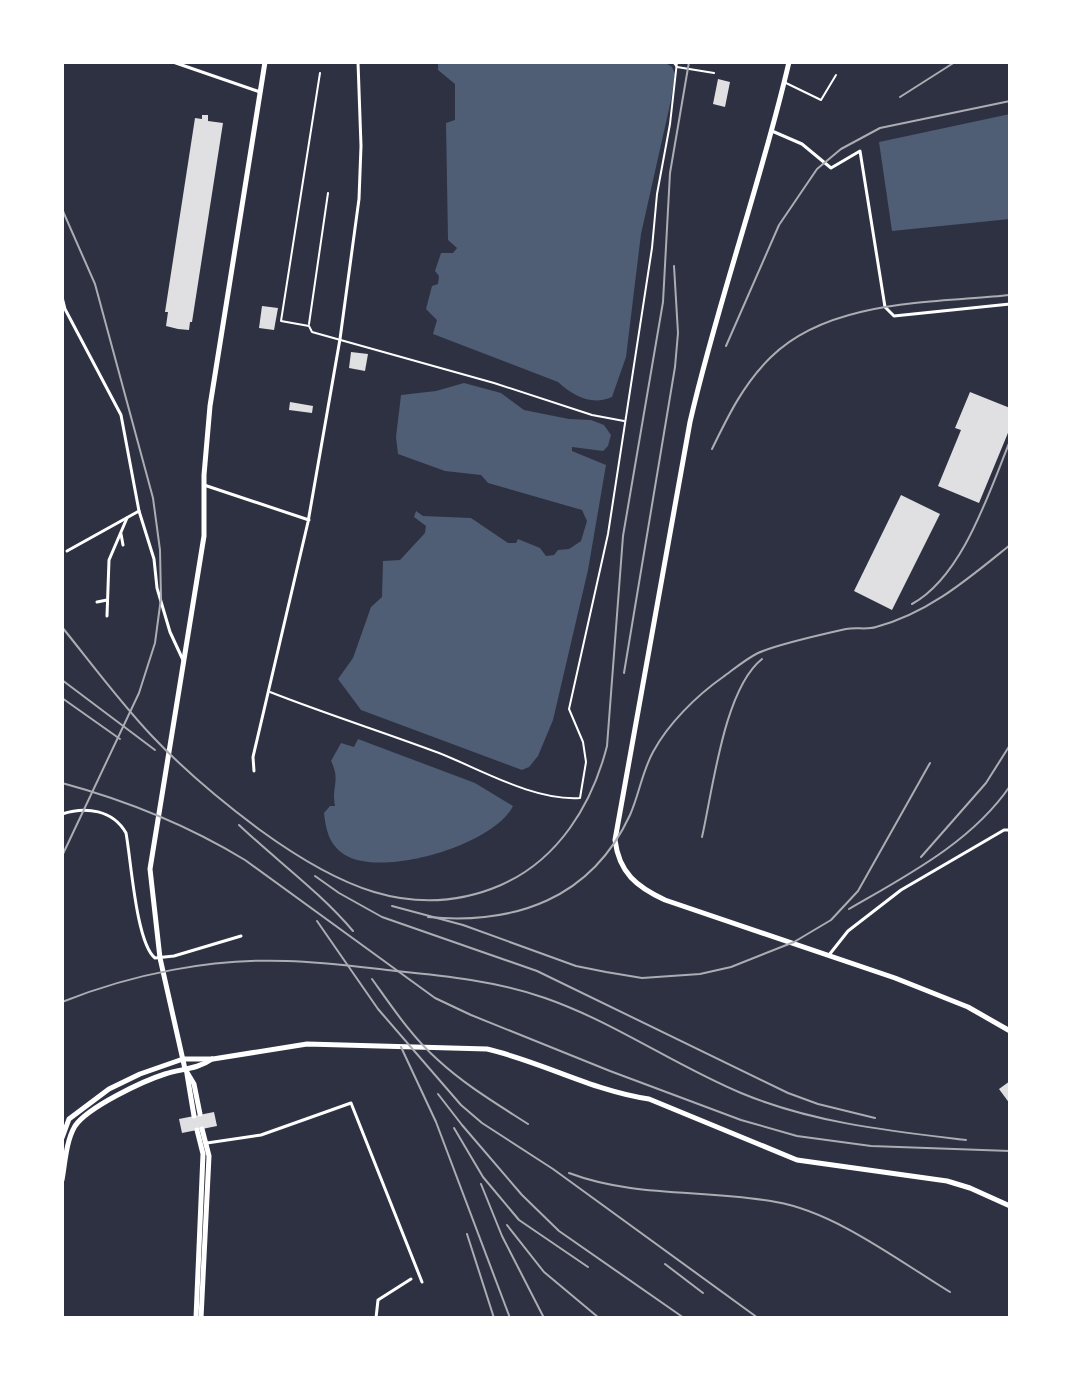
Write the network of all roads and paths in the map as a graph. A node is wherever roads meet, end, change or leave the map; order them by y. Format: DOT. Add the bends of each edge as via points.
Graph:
graph roads {
  1 [pos="173,62"];
  2 [pos="265,62"];
  3 [pos="358,62"];
  4 [pos="789,62"];
  5 [pos="676,64"];
  6 [pos="320,73"];
  7 [pos="714,73"];
  8 [pos="836,75"];
  9 [pos="785,82"];
  10 [pos="260,92"];
  11 [pos="772,131"];
  12 [pos="328,193"];
  13 [pos="62,297"];
  14 [pos="1010,304"];
  15 [pos="309,326"];
  16 [pos="340,339"];
  17 [pos="625,421"];
  18 [pos="204,485"];
  19 [pos="139,511"];
  20 [pos="127,518"];
  21 [pos="309,520"];
  22 [pos="121,534"];
  23 [pos="123,545"];
  24 [pos="67,551"];
  25 [pos="107,600"];
  26 [pos="97,602"];
  27 [pos="107,616"];
  28 [pos="185,663"];
  29 [pos="269,692"];
  30 [pos="254,771"];
  31 [pos="62,814"];
  32 [pos="1010,830"];
  33 [pos="241,936"];
  34 [pos="829,955"];
  35 [pos="158,958"];
  36 [pos="1010,1031"];
  37 [pos="183,1059"];
  38 [pos="213,1059"];
  39 [pos="185,1069"];
  40 [pos="197,1115"];
  41 [pos="62,1138"];
  42 [pos="207,1143"];
  43 [pos="62,1180"];
  44 [pos="1010,1206"];
  45 [pos="411,1279"];
  46 [pos="422,1282"];
  47 [pos="199,1318"];
  48 [pos="376,1318"];
  1 -- 10 [label="street"];
  2 -- 10 [label="main road"];
  3 -- 16 [label="street" via="359,199"];
  4 -- 9 [label="main road"];
  5 -- 7 [label="street"];
  5 -- 17 [label="street"];
  6 -- 15 [label="street" via="281,321"];
  8 -- 9 [label="street" via="821,100"];
  9 -- 11 [label="main road"];
  10 -- 18 [label="main road" via="218,349"];
  11 -- 14 [label="street" via="802,144 831,168 860,151 888,313"];
  11 -- 34 [label="main road" via="690,422 615,840 626,873 650,893"];
  12 -- 15 [label="street"];
  13 -- 19 [label="street" via="121,415"];
  15 -- 16 [label="street" via="312,332"];
  16 -- 17 [label="street"];
  16 -- 21 [label="street"];
  17 -- 29 [label="street" via="608,534 569,709 586,762 580,798 562,800"];
  18 -- 21 [label="street"];
  18 -- 28 [label="main road" via="204,536"];
  19 -- 20 [label="street"];
  19 -- 28 [label="street" via="170,632"];
  20 -- 22 [label="street"];
  20 -- 24 [label="street"];
  21 -- 29 [label="street"];
  22 -- 23 [label="street"];
  22 -- 25 [label="street" via="109,560"];
  25 -- 26 [label="street"];
  25 -- 27 [label="street"];
  28 -- 35 [label="main road" via="150,881"];
  29 -- 30 [label="street"];
  31 -- 35 [label="street" via="84,809 122,826 141,923 148,948"];
  32 -- 34 [label="street" via="901,890 848,931"];
  33 -- 35 [label="street"];
  34 -- 36 [label="main road" via="956,1002"];
  35 -- 37 [label="main road"];
  37 -- 38 [label="main road"];
  37 -- 39 [label="main road"];
  37 -- 41 [label="main road" via="109,1089 69,1119"];
  38 -- 39 [label="main road"];
  38 -- 44 [label="main road" via="307,1044 469,1047 508,1054 593,1086 649,1099 797,1160 947,1181"];
  39 -- 40 [label="main road" via="194,1084"];
  39 -- 43 [label="main road" via="122,1092 77,1124"];
  42 -- 46 [label="street" via="261,1135 351,1103"];
  42 -- 47 [label="main road"];
  42 -- 47 [label="main road" via="200,1129"];
  45 -- 48 [label="street" via="378,1300"];
}
